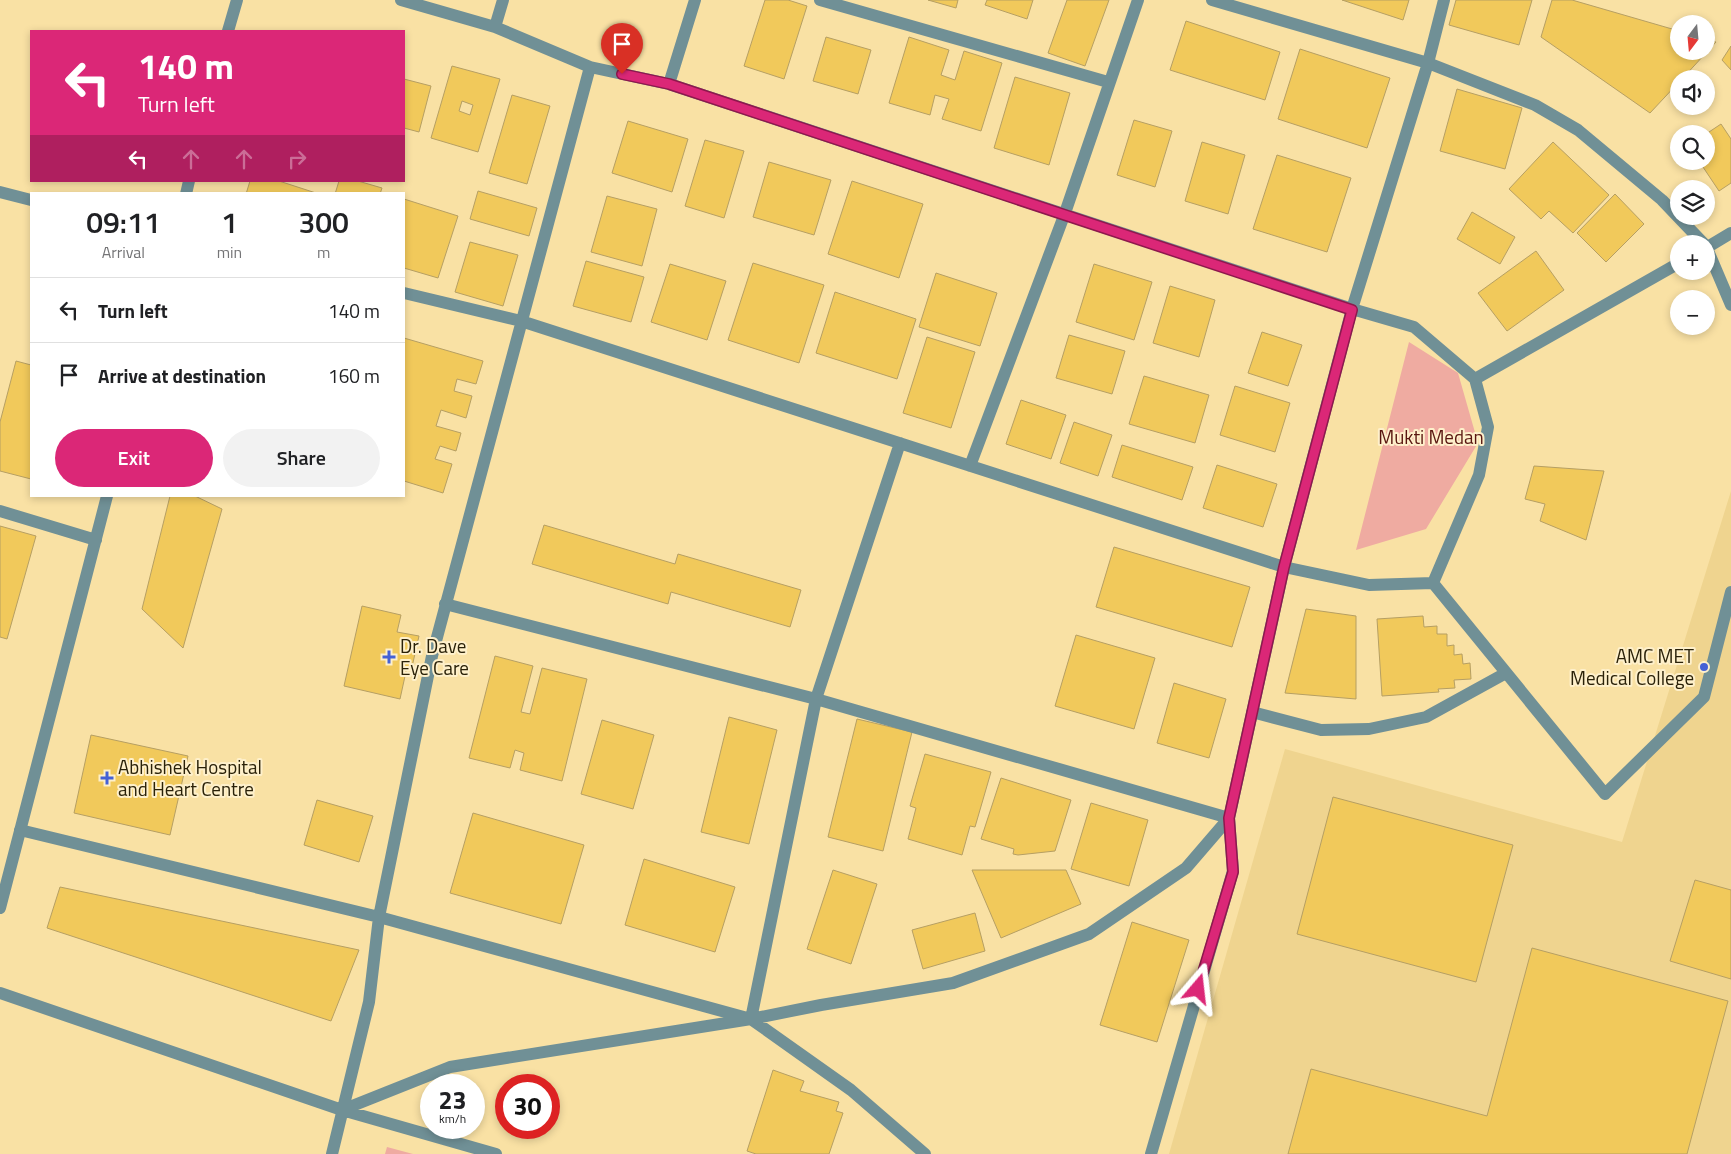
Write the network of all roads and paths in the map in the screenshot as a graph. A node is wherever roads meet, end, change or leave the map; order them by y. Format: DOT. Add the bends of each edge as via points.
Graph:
graph roads {
  1 [pos="237,0"];
  2 [pos="401,0"];
  3 [pos="502,0"];
  4 [pos="695,0"];
  5 [pos="820,0"];
  6 [pos="1138,0"];
  7 [pos="1212,0"];
  8 [pos="1444,0"];
  9 [pos="495,27"];
  10 [pos="228,30"];
  11 [pos="1428,63"];
  12 [pos="590,67"];
  13 [pos="1108,82"];
  14 [pos="669,84"];
  15 [pos="0,192"];
  16 [pos="30,200"];
  17 [pos="1065,213"];
  18 [pos="1731,232"];
  19 [pos="1695,235"];
  20 [pos="1715,241"];
  21 [pos="1715,267"];
  22 [pos="1670,269"];
  23 [pos="405,293"];
  24 [pos="1731,305"];
  25 [pos="1352,310"];
  26 [pos="521,321"];
  27 [pos="1475,379"];
  28 [pos="900,443"];
  29 [pos="970,466"];
  30 [pos="107,497"];
  31 [pos="0,511"];
  32 [pos="96,540"];
  33 [pos="1284,567"];
  34 [pos="1433,583"];
  35 [pos="1731,592"];
  36 [pos="445,604"];
  37 [pos="1506,673"];
  38 [pos="816,698"];
  39 [pos="1252,712"];
  40 [pos="1229,818"];
  41 [pos="20,830"];
  42 [pos="0,908"];
  43 [pos="379,917"];
  44 [pos="0,994"];
  45 [pos="751,1019"];
  46 [pos="342,1110"];
  47 [pos="332,1154"];
  48 [pos="496,1154"];
  49 [pos="925,1154"];
  50 [pos="1151,1154"];
  1 -- 10 [label="street"];
  2 -- 9 [label="street"];
  3 -- 9 [label="street"];
  4 -- 14 [label="street"];
  5 -- 13 [label="street"];
  6 -- 13 [label="street"];
  7 -- 11 [label="street"];
  8 -- 11 [label="street"];
  9 -- 12 [label="street"];
  11 -- 19 [label="street" via="1535,105 1578,130 1662,200"];
  11 -- 25 [label="street"];
  12 -- 14 [label="street"];
  12 -- 26 [label="street"];
  13 -- 17 [label="street"];
  14 -- 17 [label="street"];
  15 -- 16 [label="street"];
  17 -- 25 [label="street"];
  17 -- 29 [label="street"];
  18 -- 20 [label="street"];
  21 -- 24 [label="street"];
  22 -- 27 [label="street"];
  23 -- 26 [label="street"];
  25 -- 27 [label="street" via="1414,327"];
  25 -- 33 [label="street"];
  26 -- 28 [label="street"];
  26 -- 36 [label="street"];
  27 -- 34 [label="street" via="1488,427 1479,475"];
  28 -- 29 [label="street"];
  28 -- 38 [label="street"];
  29 -- 33 [label="street"];
  30 -- 32 [label="street"];
  31 -- 32 [label="street"];
  32 -- 41 [label="street"];
  33 -- 34 [label="street" via="1369,585"];
  33 -- 39 [label="street"];
  34 -- 37 [label="street"];
  35 -- 37 [label="street" via="1704,697 1606,794"];
  36 -- 38 [label="street"];
  36 -- 43 [label="street"];
  37 -- 39 [label="street" via="1426,717 1369,729 1322,730"];
  38 -- 40 [label="street"];
  38 -- 45 [label="street"];
  39 -- 40 [label="street"];
  40 -- 45 [label="street" via="1186,868 1089,934 953,984 821,1004"];
  40 -- 50 [label="street" via="1233,872"];
  41 -- 42 [label="street"];
  41 -- 43 [label="street"];
  43 -- 45 [label="street"];
  43 -- 46 [label="street" via="369,1002"];
  44 -- 46 [label="street"];
  45 -- 46 [label="street" via="450,1067"];
  45 -- 49 [label="street" via="850,1090"];
  46 -- 47 [label="street"];
  46 -- 48 [label="street"];
}
